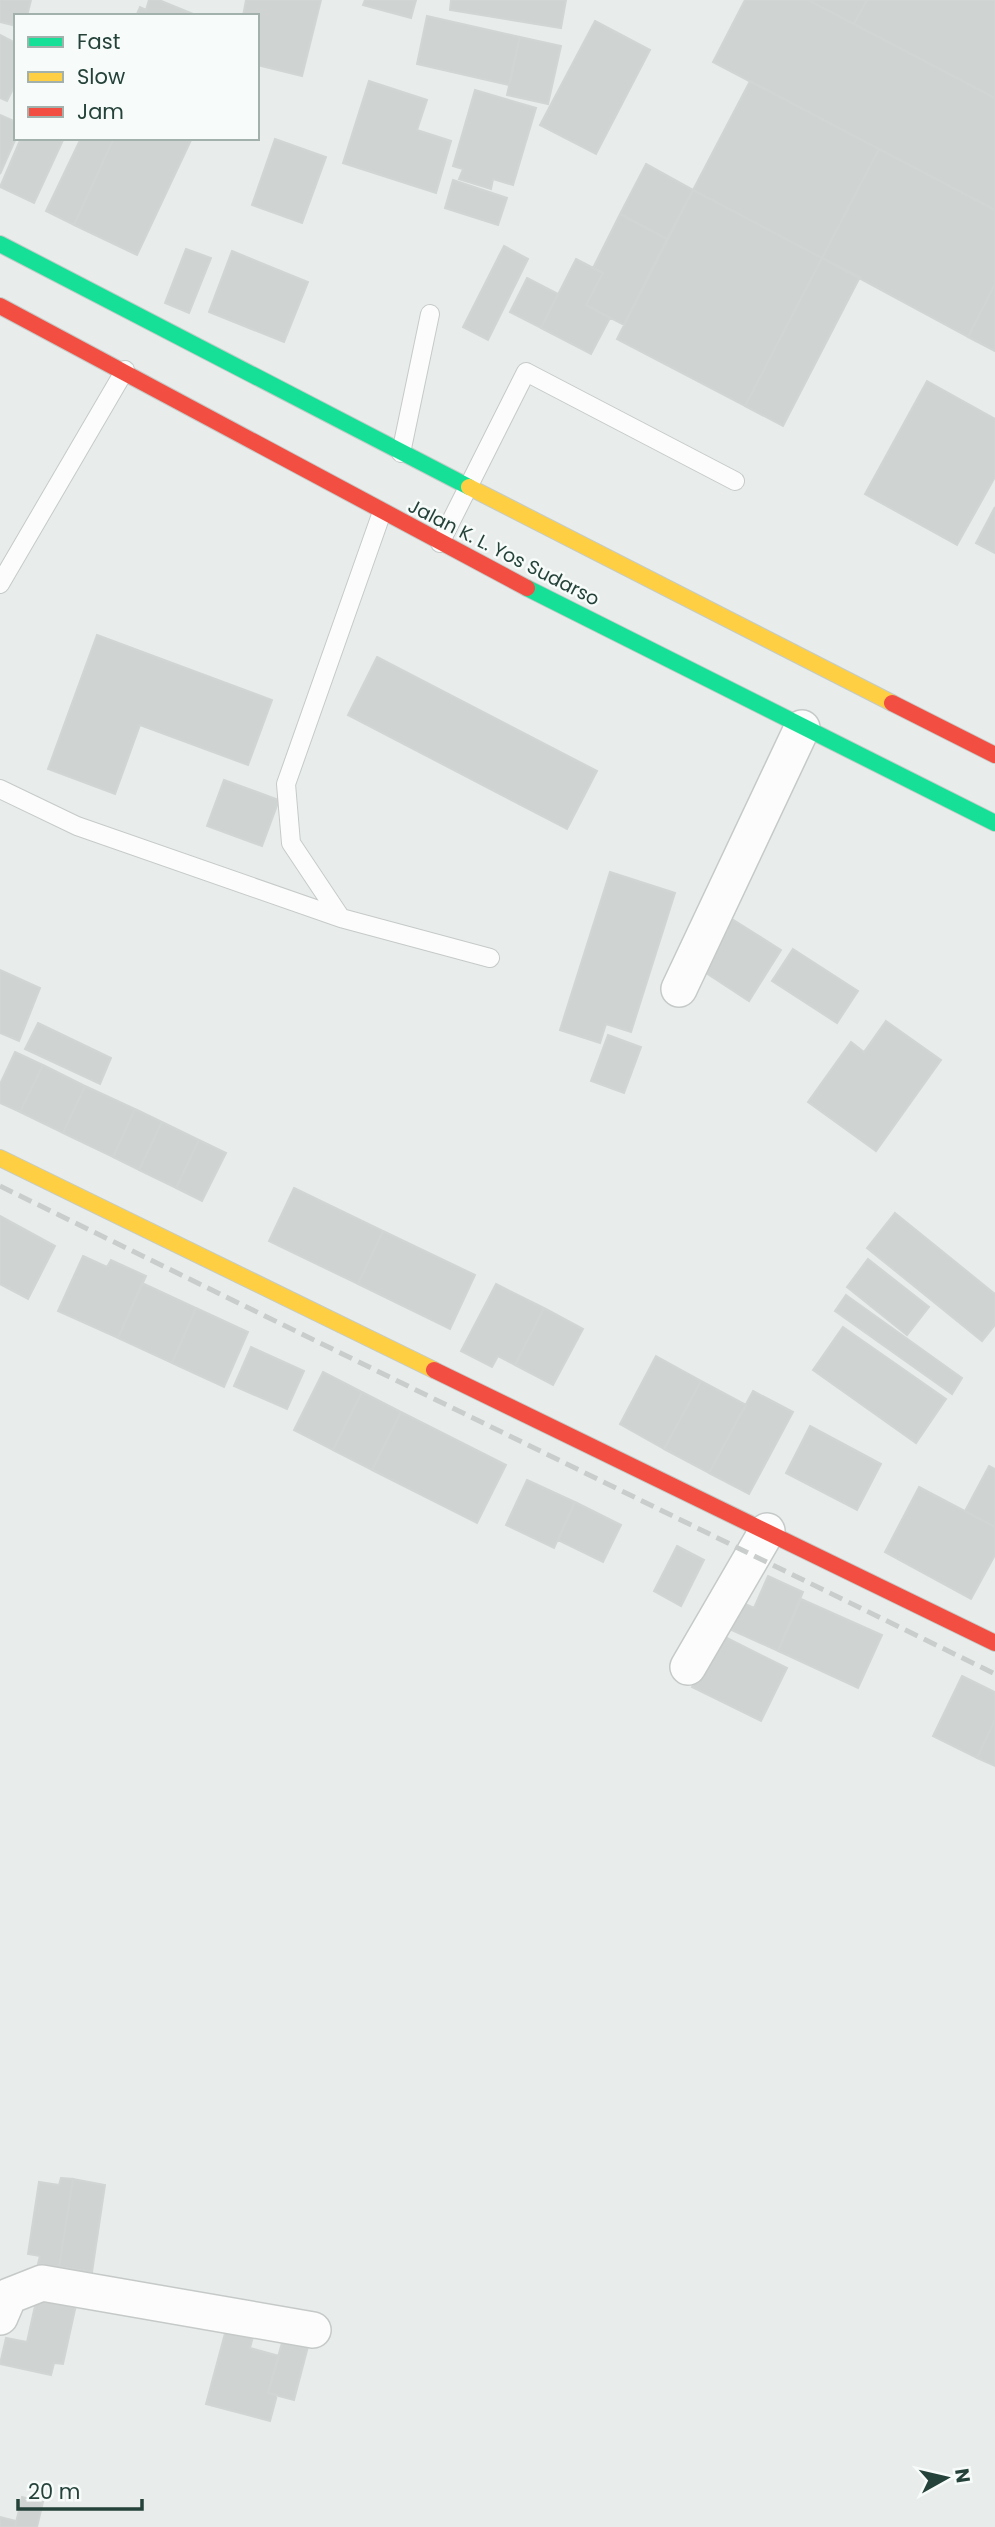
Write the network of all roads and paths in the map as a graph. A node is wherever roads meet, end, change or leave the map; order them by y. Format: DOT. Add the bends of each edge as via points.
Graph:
graph roads {
  1 [pos="0,244"];
  2 [pos="0,306"];
  3 [pos="430,314"];
  4 [pos="125,370"];
  5 [pos="401,453"];
  6 [pos="736,481"];
  7 [pos="469,487"];
  8 [pos="382,512"];
  9 [pos="440,543"];
  10 [pos="0,584"];
  11 [pos="802,728"];
  12 [pos="995,755"];
  13 [pos="0,789"];
  14 [pos="995,823"];
  15 [pos="341,919"];
  16 [pos="490,958"];
  17 [pos="679,989"];
  18 [pos="0,1158"];
  19 [pos="767,1531"];
  20 [pos="995,1643"];
  21 [pos="688,1667"];
  22 [pos="0,2317"];
  23 [pos="313,2330"];
  1 -- 5 [label="main road"];
  2 -- 4 [label="main road, Jalan K. L. Yos Sudarso"];
  3 -- 5 [label="lane"];
  4 -- 8 [label="main road, Jalan K. L. Yos Sudarso"];
  4 -- 10 [label="lane"];
  5 -- 7 [label="main road"];
  6 -- 7 [label="lane" via="526,372"];
  7 -- 9 [label="lane"];
  7 -- 12 [label="main road"];
  8 -- 9 [label="main road, Jalan K. L. Yos Sudarso"];
  8 -- 15 [label="lane" via="286,784 291,843"];
  9 -- 11 [label="main road, Jalan K. L. Yos Sudarso"];
  11 -- 14 [label="main road, Jalan K. L. Yos Sudarso"];
  11 -- 17 [label="street"];
  13 -- 15 [label="lane" via="77,826"];
  15 -- 16 [label="lane"];
  18 -- 19 [label="main road"];
  19 -- 20 [label="main road"];
  19 -- 21 [label="street"];
  22 -- 23 [label="street" via="9,2296 42,2283"];
}
